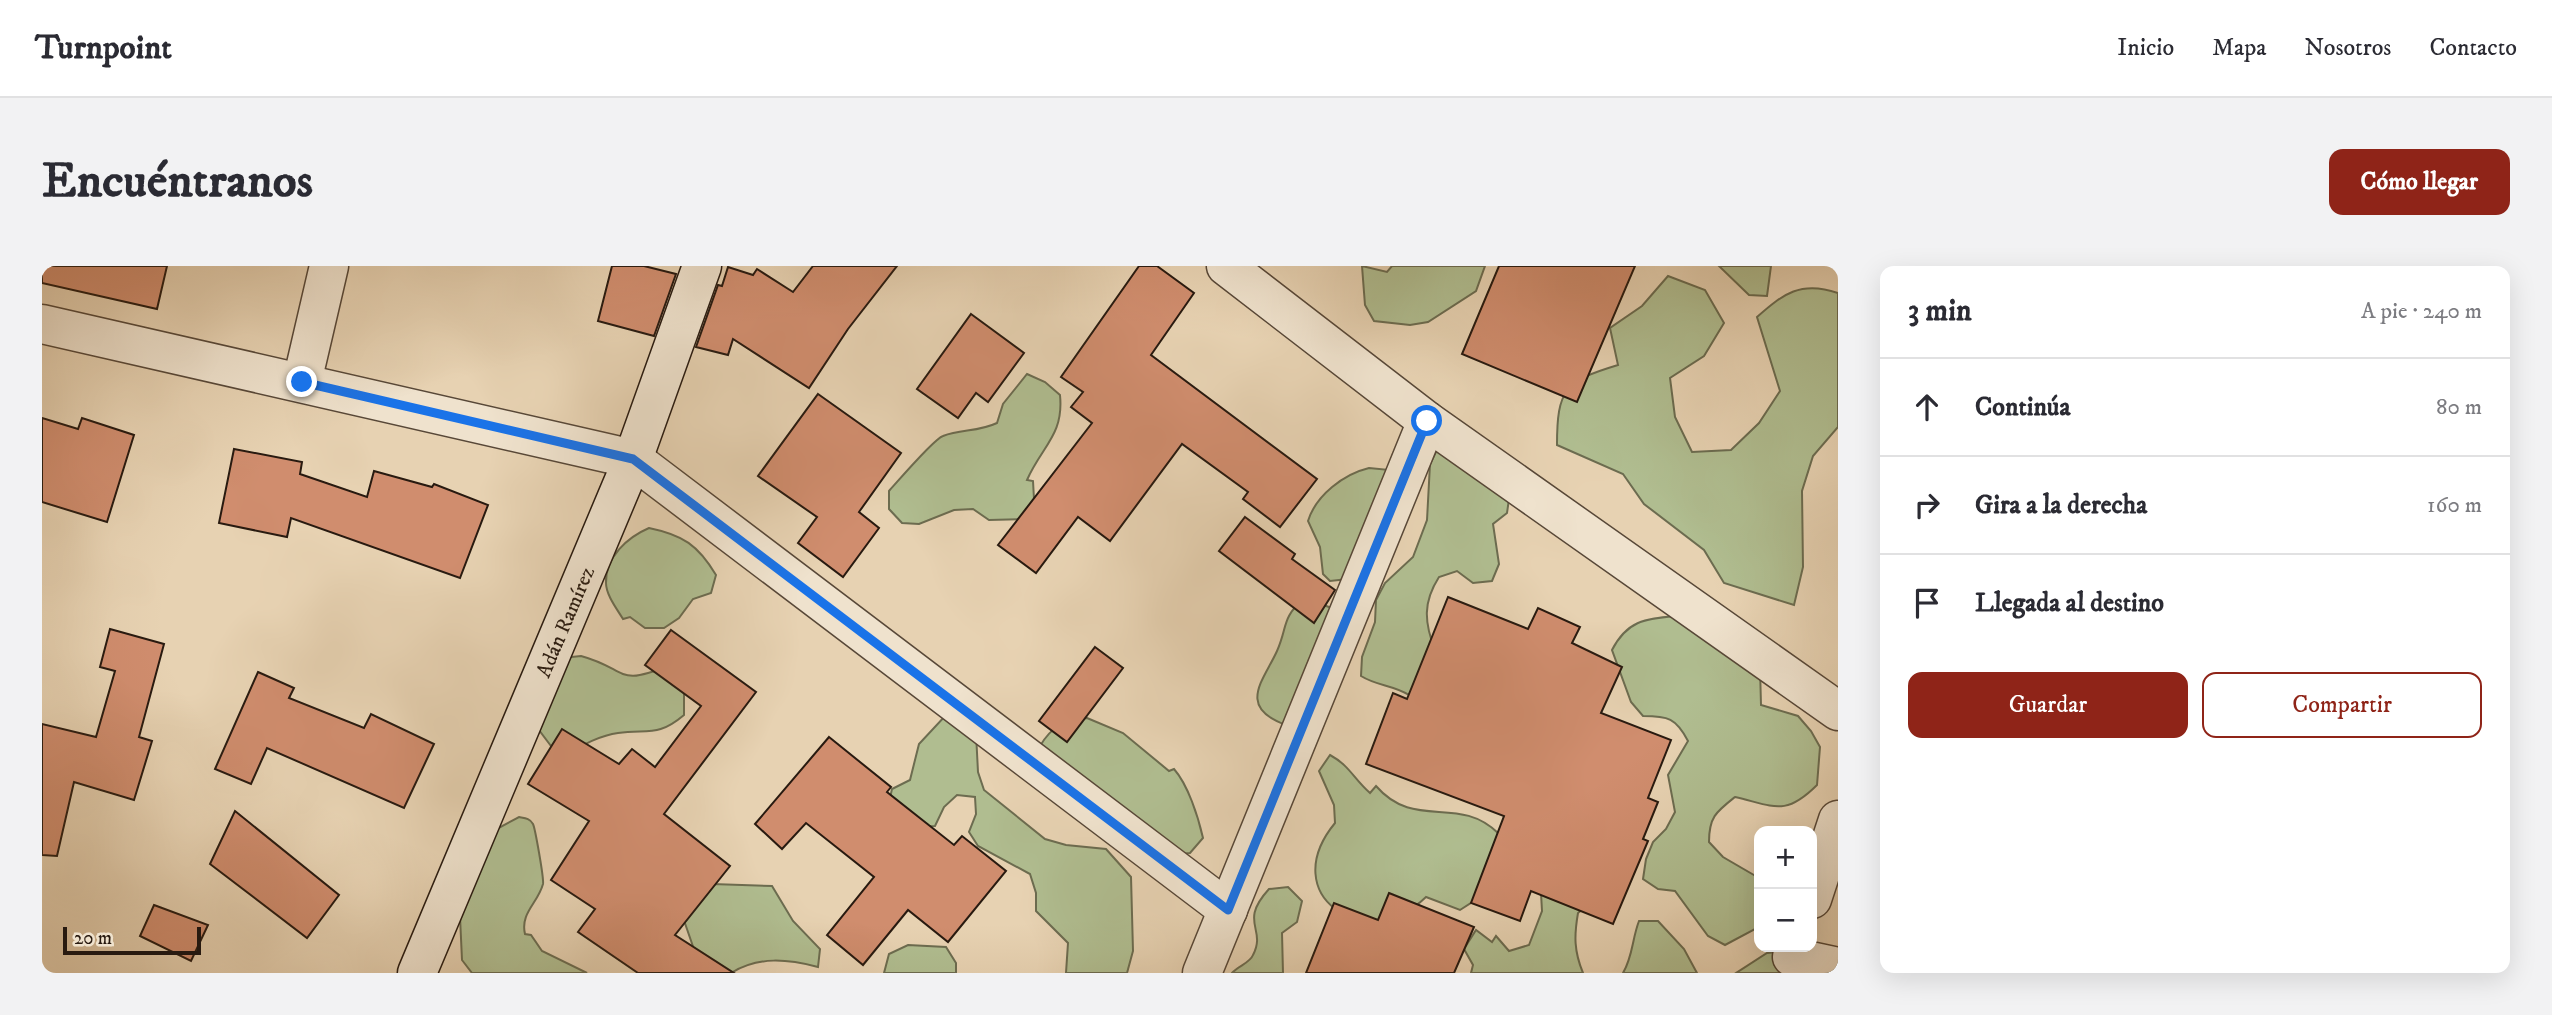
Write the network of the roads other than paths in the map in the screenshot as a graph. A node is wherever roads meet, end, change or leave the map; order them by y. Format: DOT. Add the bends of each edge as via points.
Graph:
graph roads {
  1 [pos="329,266"];
  2 [pos="702,266"];
  3 [pos="1226,266"];
  4 [pos="42,324"];
  5 [pos="302,382"];
  6 [pos="1427,421"];
  7 [pos="633,459"];
  8 [pos="1838,711"];
  9 [pos="1838,820"];
  10 [pos="1815,889"];
  11 [pos="1228,910"];
  12 [pos="1792,959"];
  13 [pos="1838,967"];
  14 [pos="425,970"];
  15 [pos="1202,973"];
  1 -- 5 [label="street"];
  2 -- 7 [label="street, Adán Ramírez"];
  3 -- 6 [label="street"];
  4 -- 5 [label="street"];
  5 -- 7 [label="street"];
  6 -- 8 [label="street"];
  6 -- 11 [label="street"];
  7 -- 11 [label="street"];
  7 -- 14 [label="street, Adán Ramírez"];
  9 -- 10 [label="street"];
  11 -- 15 [label="street"];
  12 -- 13 [label="street"];
}
